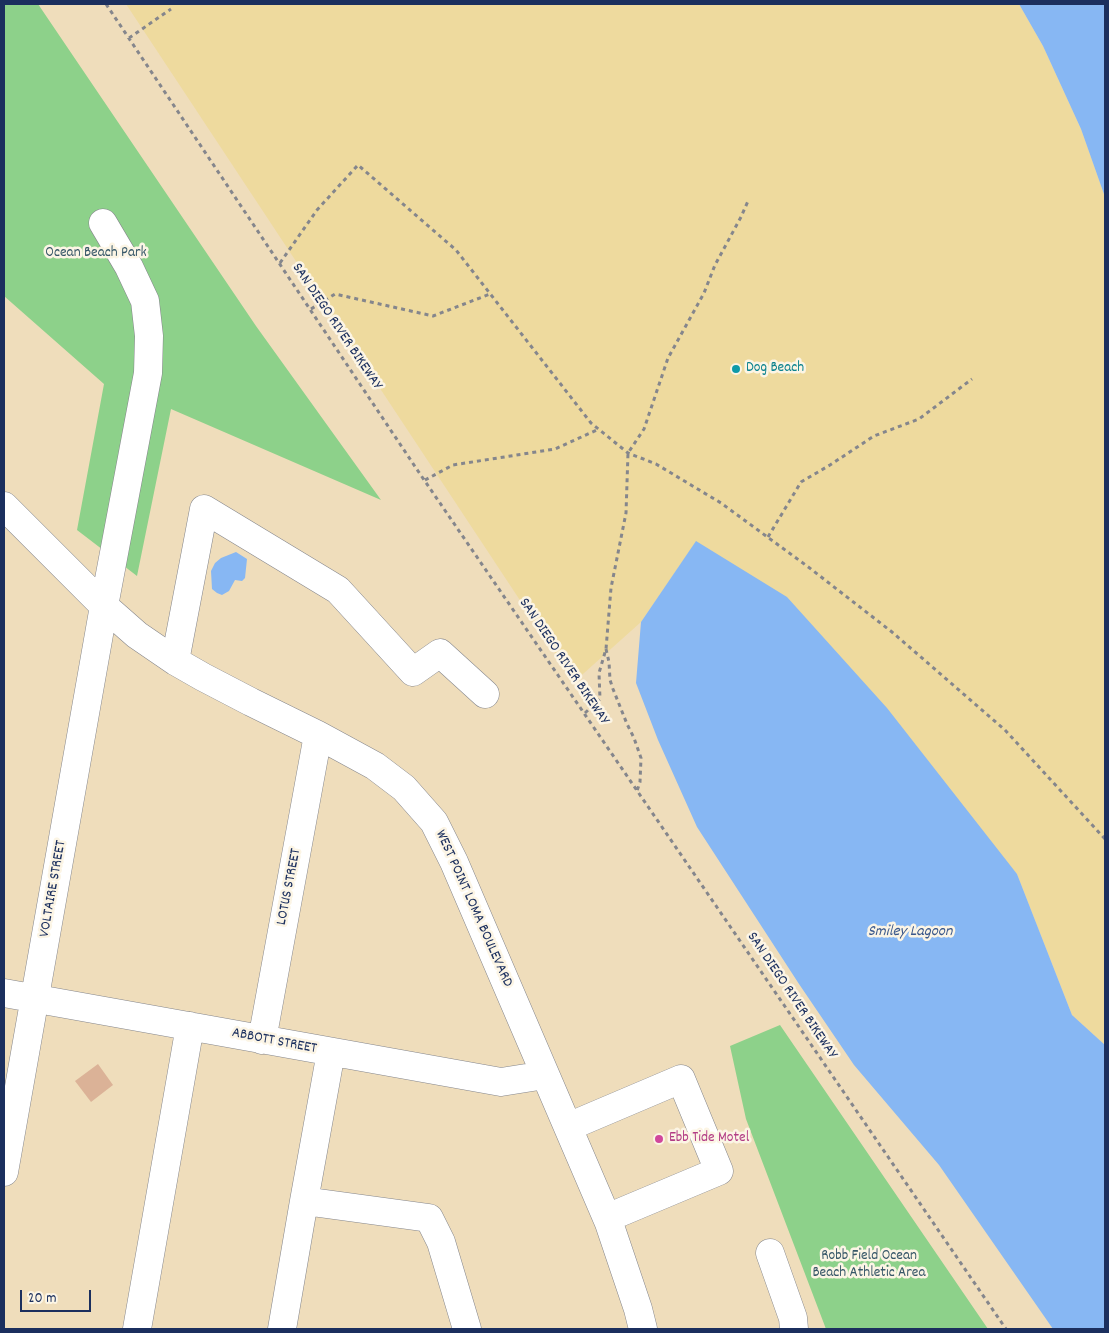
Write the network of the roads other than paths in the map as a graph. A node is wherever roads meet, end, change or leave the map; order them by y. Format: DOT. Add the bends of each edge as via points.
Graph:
graph roads {
  1 [pos="103,223"];
  2 [pos="4,506"];
  3 [pos="104,606"];
  4 [pos="175,661"];
  5 [pos="485,694"];
  6 [pos="318,734"];
  7 [pos="4,993"];
  8 [pos="35,998"];
  9 [pos="190,1026"];
  10 [pos="262,1040"];
  11 [pos="331,1052"];
  12 [pos="546,1075"];
  13 [pos="568,1127"];
  14 [pos="4,1172"];
  15 [pos="304,1201"];
  16 [pos="607,1218"];
  17 [pos="770,1253"];
  18 [pos="137,1329"];
  19 [pos="282,1329"];
  20 [pos="467,1329"];
  21 [pos="643,1329"];
  22 [pos="794,1329"];
  1 -- 3 [label="street, VOLTAIRE STREET" via="146,301 149,336 148,373"];
  2 -- 3 [label="street, WEST POINT LOMA BOULEVARD"];
  3 -- 4 [label="street, WEST POINT LOMA BOULEVARD"];
  3 -- 8 [label="street, VOLTAIRE STREET"];
  4 -- 5 [label="street" via="204,509 338,590 413,672 440,653"];
  4 -- 6 [label="street, WEST POINT LOMA BOULEVARD"];
  6 -- 10 [label="street, LOTUS STREET"];
  6 -- 12 [label="street, WEST POINT LOMA BOULEVARD" via="376,766 404,788 434,822"];
  7 -- 8 [label="street, ABBOTT STREET"];
  8 -- 9 [label="street, ABBOTT STREET"];
  8 -- 14 [label="street, VOLTAIRE STREET"];
  9 -- 10 [label="street, ABBOTT STREET"];
  9 -- 18 [label="street"];
  10 -- 11 [label="street, ABBOTT STREET"];
  11 -- 12 [label="street, ABBOTT STREET" via="501,1082"];
  11 -- 15 [label="street"];
  12 -- 13 [label="street, WEST POINT LOMA BOULEVARD"];
  13 -- 16 [label="street, WEST POINT LOMA BOULEVARD"];
  13 -- 16 [label="street" via="681,1079 719,1171"];
  15 -- 19 [label="street"];
  15 -- 20 [label="street" via="430,1218 441,1242"];
  16 -- 21 [label="street, WEST POINT LOMA BOULEVARD"];
  17 -- 22 [label="street"];
}
